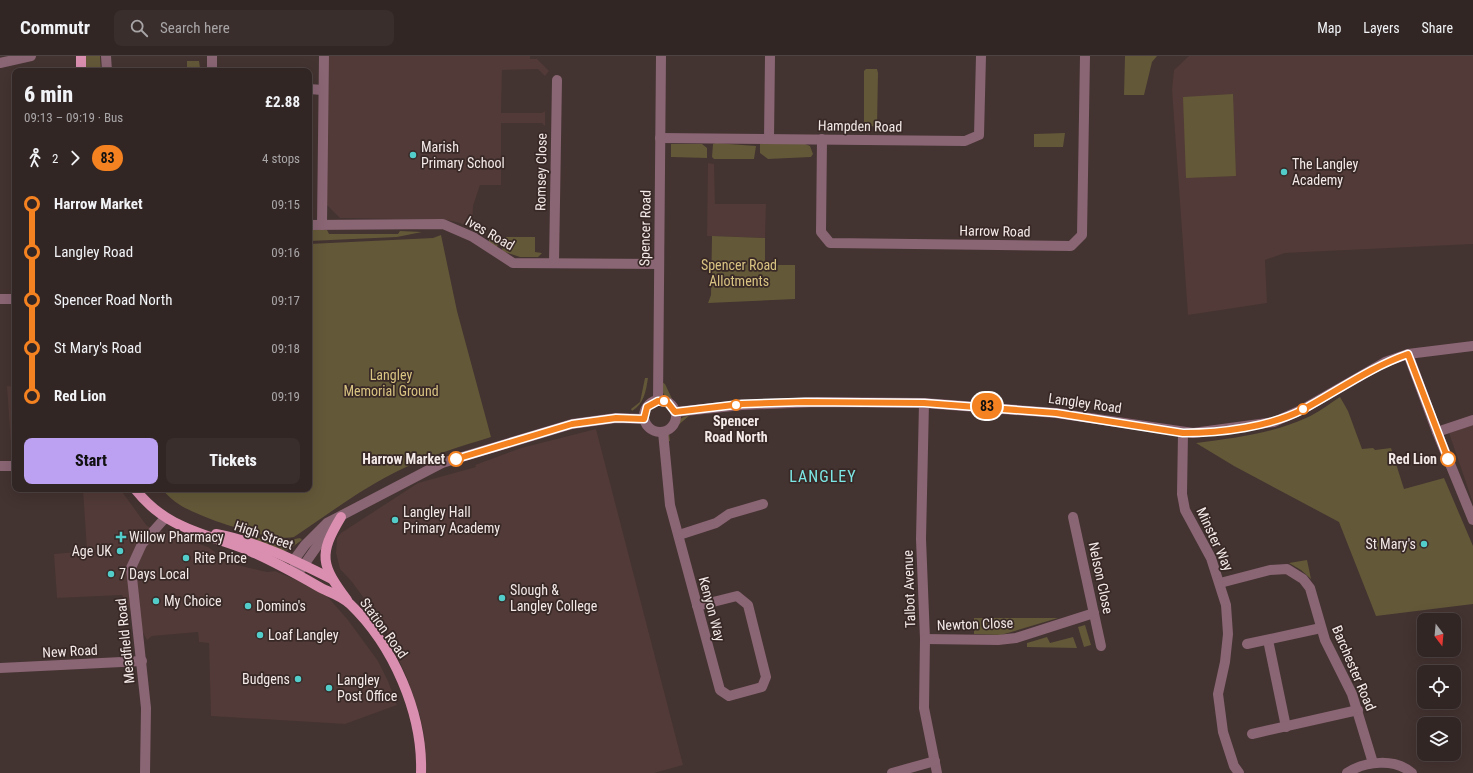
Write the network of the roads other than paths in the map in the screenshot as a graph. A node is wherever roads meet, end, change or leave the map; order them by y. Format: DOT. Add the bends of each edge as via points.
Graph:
graph roads {
  1 [pos="31,56"];
  2 [pos="81,56"];
  3 [pos="106,56"];
  4 [pos="212,56"];
  5 [pos="324,56"];
  6 [pos="661,56"];
  7 [pos="770,56"];
  8 [pos="980,56"];
  9 [pos="1085,56"];
  10 [pos="0,63"];
  11 [pos="81,68"];
  12 [pos="107,68"];
  13 [pos="212,68"];
  14 [pos="557,80"];
  15 [pos="312,89"];
  16 [pos="323,90"];
  17 [pos="660,138"];
  18 [pos="769,139"];
  19 [pos="822,139"];
  20 [pos="312,225"];
  21 [pos="322,225"];
  22 [pos="554,263"];
  23 [pos="659,264"];
  24 [pos="0,299"];
  25 [pos="12,299"];
  26 [pos="1473,346"];
  27 [pos="1408,354"];
  28 [pos="658,401"];
  29 [pos="924,403"];
  30 [pos="675,412"];
  31 [pos="644,419"];
  32 [pos="1473,420"];
  33 [pos="663,432"];
  34 [pos="1437,432"];
  35 [pos="1183,433"];
  36 [pos="0,466"];
  37 [pos="12,466"];
  38 [pos="137,492"];
  39 [pos="763,504"];
  40 [pos="341,517"];
  41 [pos="1073,517"];
  42 [pos="165,518"];
  43 [pos="1473,520"];
  44 [pos="189,529"];
  45 [pos="679,535"];
  46 [pos="294,560"];
  47 [pos="305,566"];
  48 [pos="297,574"];
  49 [pos="332,579"];
  50 [pos="1220,582"];
  51 [pos="349,603"];
  52 [pos="697,606"];
  53 [pos="1094,613"];
  54 [pos="1321,628"];
  55 [pos="925,639"];
  56 [pos="1268,640"];
  57 [pos="1247,644"];
  58 [pos="1102,646"];
  59 [pos="142,661"];
  60 [pos="0,668"];
  61 [pos="1358,710"];
  62 [pos="1286,726"];
  63 [pos="1252,734"];
  64 [pos="935,761"];
  65 [pos="1373,763"];
  66 [pos="145,773"];
  67 [pos="421,773"];
  68 [pos="892,773"];
  69 [pos="937,773"];
  70 [pos="1239,773"];
  71 [pos="1347,773"];
  72 [pos="1412,773"];
  1 -- 10 [label="street"];
  2 -- 11 [label="main road"];
  3 -- 12 [label="street"];
  4 -- 13 [label="street"];
  5 -- 16 [label="street"];
  6 -- 17 [label="street, Spencer Road"];
  7 -- 18 [label="street"];
  8 -- 19 [label="street, Hampden Road" via="979,134 965,141"];
  9 -- 19 [label="street, Harrow Road" via="1082,235 1071,246 830,243 821,232"];
  14 -- 22 [label="street, Romsey Close"];
  15 -- 16 [label="street"];
  16 -- 21 [label="street"];
  17 -- 18 [label="street, Hampden Road"];
  17 -- 23 [label="street, Spencer Road"];
  18 -- 19 [label="street, Hampden Road"];
  20 -- 21 [label="street, Ives Road"];
  21 -- 22 [label="street, Ives Road" via="443,224 473,237 513,263"];
  22 -- 23 [label="street, Ives Road"];
  23 -- 28 [label="street, Spencer Road"];
  24 -- 25 [label="street"];
  26 -- 27 [label="street, Langley Road"];
  27 -- 34 [label="street"];
  27 -- 35 [label="street, Langley Road" via="1385,362 1303,409 1274,422"];
  28 -- 30 [label="street" via="668,403"];
  28 -- 31 [label="street" via="647,407"];
  29 -- 30 [label="street, Langley Road" via="742,404"];
  29 -- 35 [label="street, Langley Road" via="1056,413"];
  29 -- 55 [label="street, Talbot Avenue" via="921,539"];
  30 -- 33 [label="street" via="672,427"];
  31 -- 33 [label="street" via="649,428"];
  31 -- 40 [label="street" via="616,418 572,424 462,457 436,466"];
  32 -- 34 [label="street"];
  33 -- 45 [label="street, Kenyon Way" via="670,505"];
  34 -- 43 [label="street"];
  35 -- 50 [label="street, Minster Way" via="1182,494 1185,510 1211,558"];
  36 -- 37 [label="street"];
  38 -- 42 [label="main road, High Street" via="148,505"];
  39 -- 45 [label="street" via="729,514 716,523"];
  40 -- 46 [label="street" via="327,523"];
  40 -- 47 [label="street" via="330,527"];
  40 -- 49 [label="main road" via="332,532 325,553"];
  41 -- 53 [label="street, Nelson Close"];
  42 -- 44 [label="main road, High Street"];
  42 -- 59 [label="street, Meadfield Road" via="142,544 131,568"];
  44 -- 46 [label="main road, High Street" via="241,539"];
  44 -- 48 [label="main road, High Street" via="251,552"];
  45 -- 52 [label="street, Kenyon Way"];
  46 -- 47 [label="main road, High Street"];
  46 -- 48 [label="street"];
  47 -- 48 [label="street"];
  47 -- 49 [label="main road"];
  48 -- 51 [label="main road, Station Road"];
  49 -- 51 [label="main road"];
  50 -- 54 [label="street, Barchester Road" via="1270,570 1287,569 1310,588"];
  50 -- 70 [label="street, Minster Way" via="1226,605 1228,634 1218,694 1223,732 1234,766"];
  51 -- 67 [label="main road, Station Road" via="375,634 401,676 416,720"];
  52 -- 52 [label="street, Kenyon Way" via="720,690 729,696 762,687 766,677 748,605 737,596"];
  53 -- 55 [label="street, Newton Close" via="1016,638"];
  53 -- 58 [label="street, Nelson Close"];
  54 -- 56 [label="street"];
  54 -- 61 [label="street, Barchester Road"];
  55 -- 64 [label="street, Talbot Avenue" via="924,708"];
  56 -- 57 [label="street"];
  56 -- 62 [label="street"];
  59 -- 60 [label="street, New Road"];
  59 -- 66 [label="street, Meadfield Road" via="146,708"];
  61 -- 62 [label="street"];
  61 -- 65 [label="street, Barchester Road"];
  62 -- 63 [label="street"];
  64 -- 68 [label="street"];
  64 -- 69 [label="street, Talbot Avenue"];
  65 -- 71 [label="street"];
  65 -- 72 [label="street" via="1395,764"];
}
